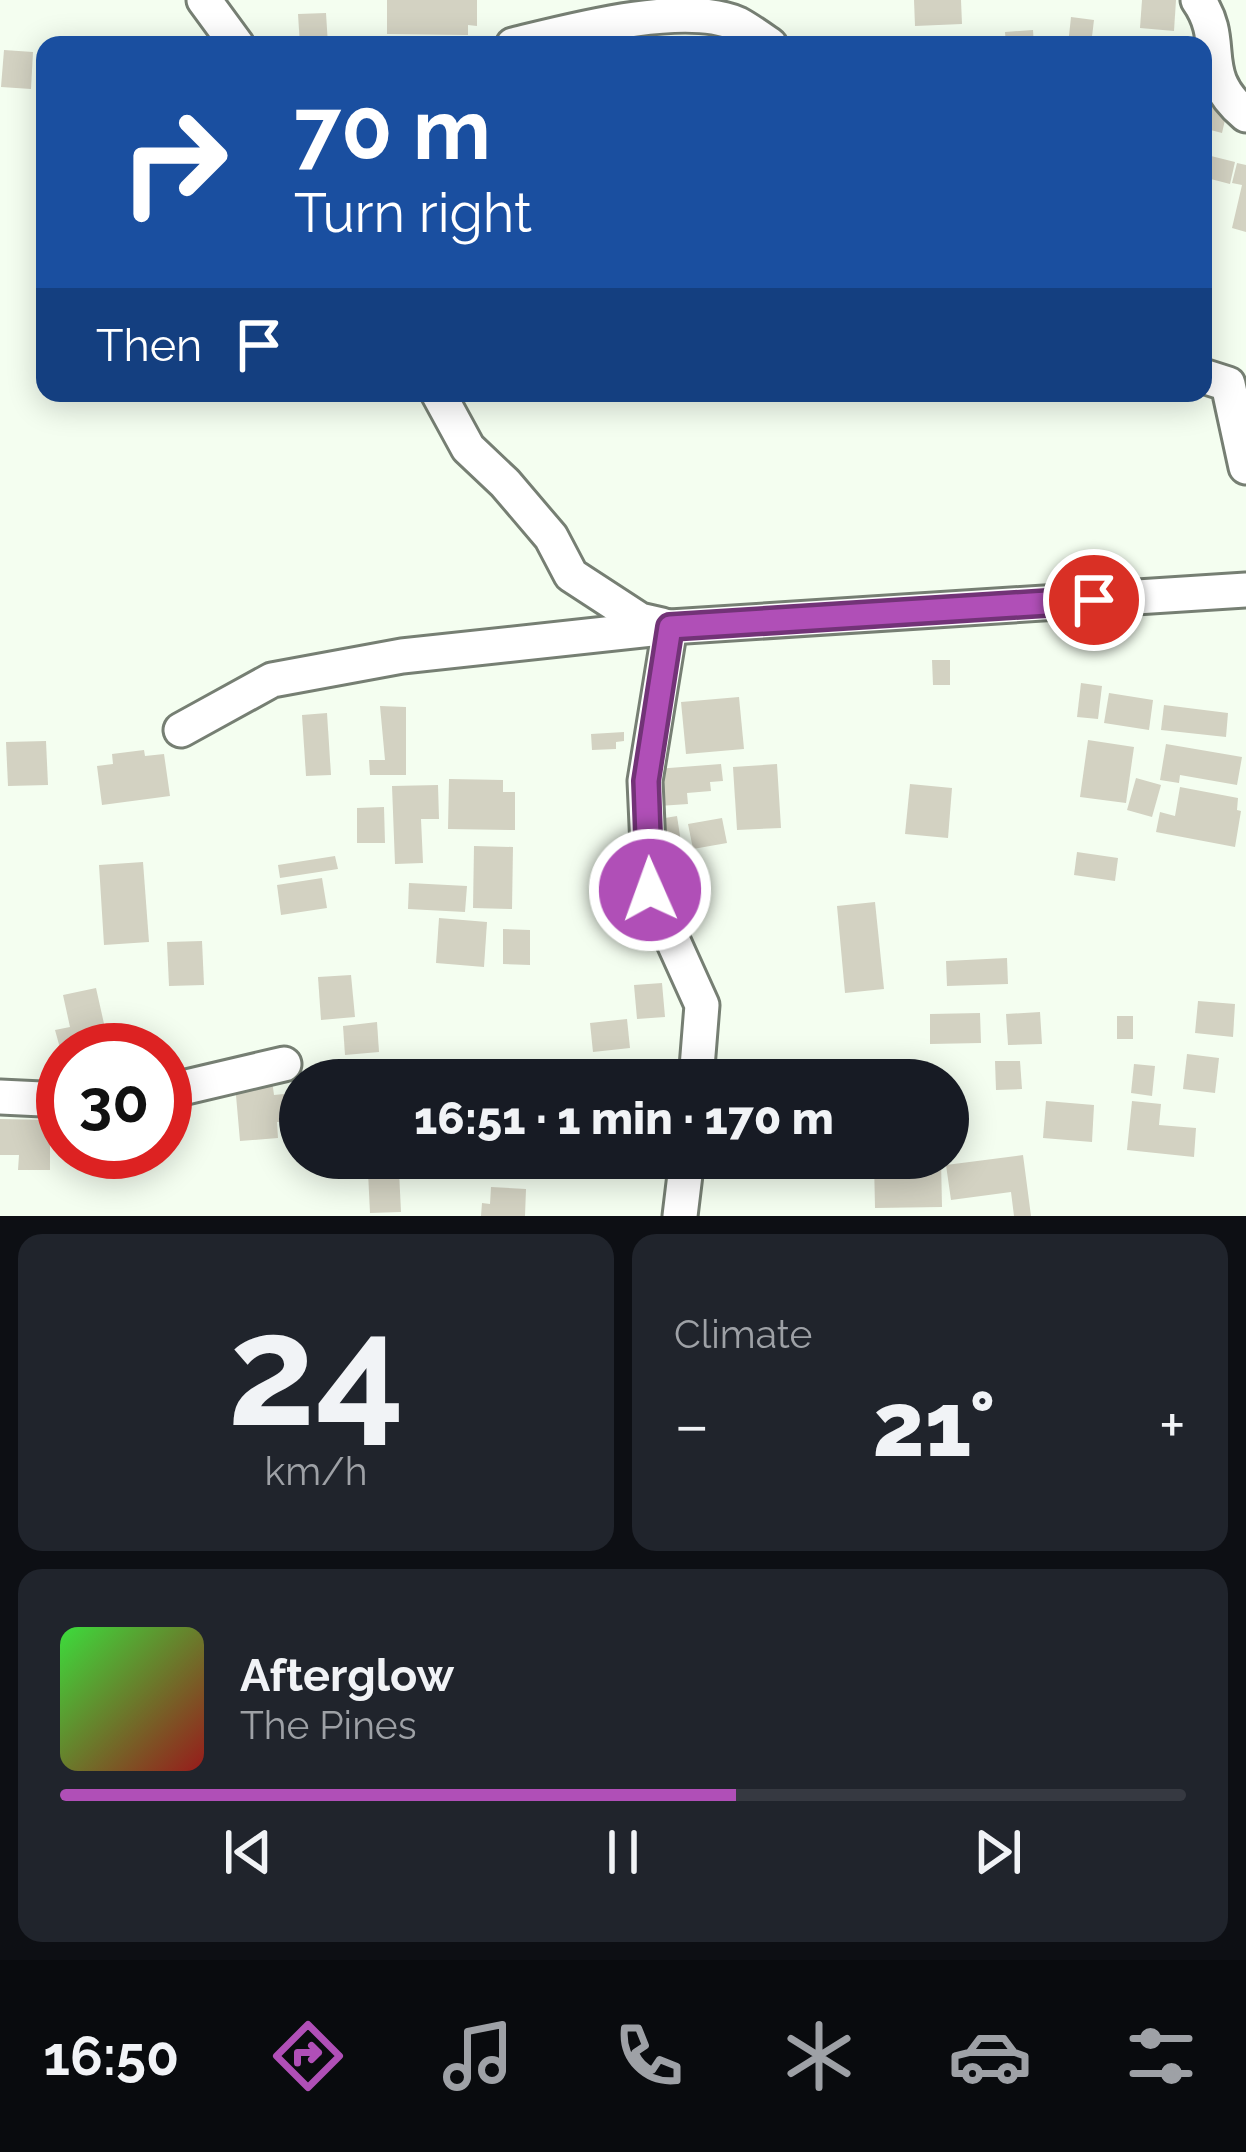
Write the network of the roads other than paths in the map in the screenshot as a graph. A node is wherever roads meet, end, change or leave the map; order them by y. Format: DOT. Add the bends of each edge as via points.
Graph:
graph roads {
  1 [pos="204,0"];
  2 [pos="1198,0"];
  3 [pos="230,36"];
  4 [pos="552,36"];
  5 [pos="756,36"];
  6 [pos="1246,115"];
  7 [pos="1226,384"];
  8 [pos="443,402"];
  9 [pos="1246,467"];
  10 [pos="1246,590"];
  11 [pos="670,627"];
  12 [pos="181,730"];
  13 [pos="698,1059"];
  14 [pos="279,1065"];
  15 [pos="192,1086"];
  16 [pos="0,1097"];
  17 [pos="36,1099"];
  18 [pos="684,1179"];
  19 [pos="680,1216"];
  1 -- 3 [label="street"];
  2 -- 6 [label="street" via="1210,18 1219,88"];
  4 -- 5 [label="street" via="693,16"];
  7 -- 9 [label="street"];
  8 -- 11 [label="street" via="469,448 551,537 571,575 640,620"];
  10 -- 11 [label="street"];
  11 -- 12 [label="street" via="402,656 272,680"];
  11 -- 13 [label="street" via="646,781 650,890 702,1005"];
  14 -- 15 [label="street"];
  16 -- 17 [label="street"];
  18 -- 19 [label="street"];
}
